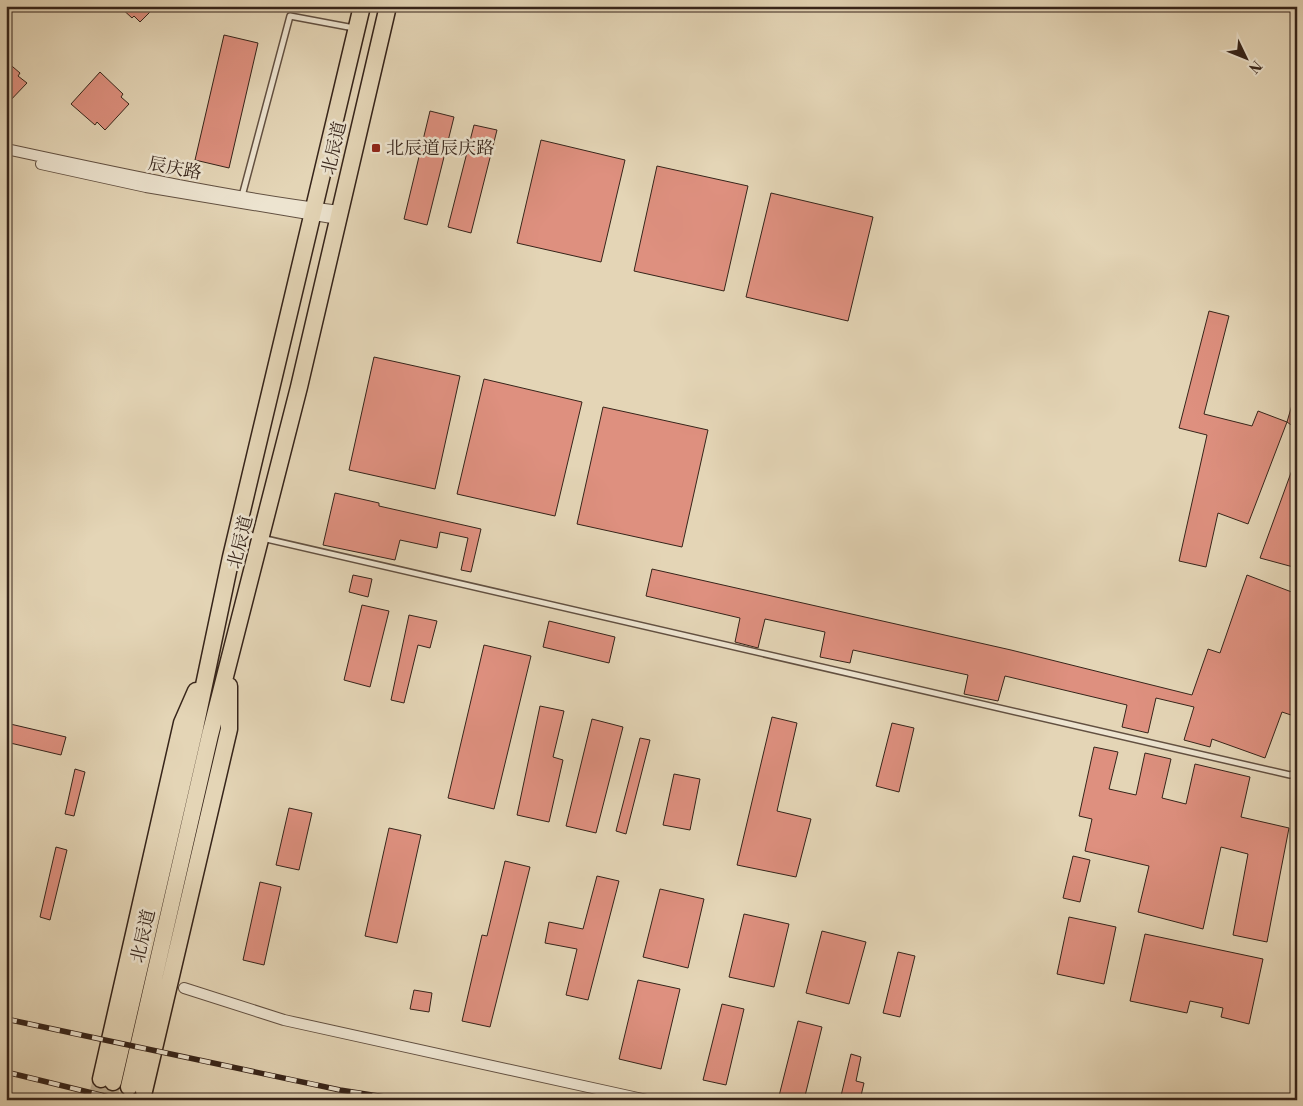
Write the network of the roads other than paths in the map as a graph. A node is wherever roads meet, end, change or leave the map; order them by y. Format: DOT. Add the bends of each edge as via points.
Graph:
graph roads {
  1 [pos="362,6"];
  2 [pos="388,6"];
  3 [pos="357,28"];
  4 [pos="6,149"];
  5 [pos="6,156"];
  6 [pos="241,201"];
  7 [pos="312,212"];
  8 [pos="339,215"];
  9 [pos="237,532"];
  10 [pos="262,538"];
  11 [pos="1297,772"];
  12 [pos="184,988"];
  13 [pos="647,1100"];
  1 -- 3 [label="main road, 北辰道"];
  2 -- 8 [label="main road, 北辰道"];
  3 -- 6 [label="lane" via="290,16"];
  3 -- 7 [label="main road, 北辰道"];
  4 -- 6 [label="street, 辰庆路"];
  5 -- 6 [label="street, 辰庆路" via="146,187"];
  6 -- 7 [label="street, 辰庆路"];
  7 -- 8 [label="street, 辰庆路"];
  7 -- 9 [label="main road, 北辰道"];
  8 -- 10 [label="main road, 北辰道"];
  9 -- 10 [label="lane"];
  9 -- 10 [label="main road, 北辰道" via="122,1085"];
  10 -- 11 [label="lane" via="1290,776"];
  12 -- 13 [label="street" via="284,1020"];
}
